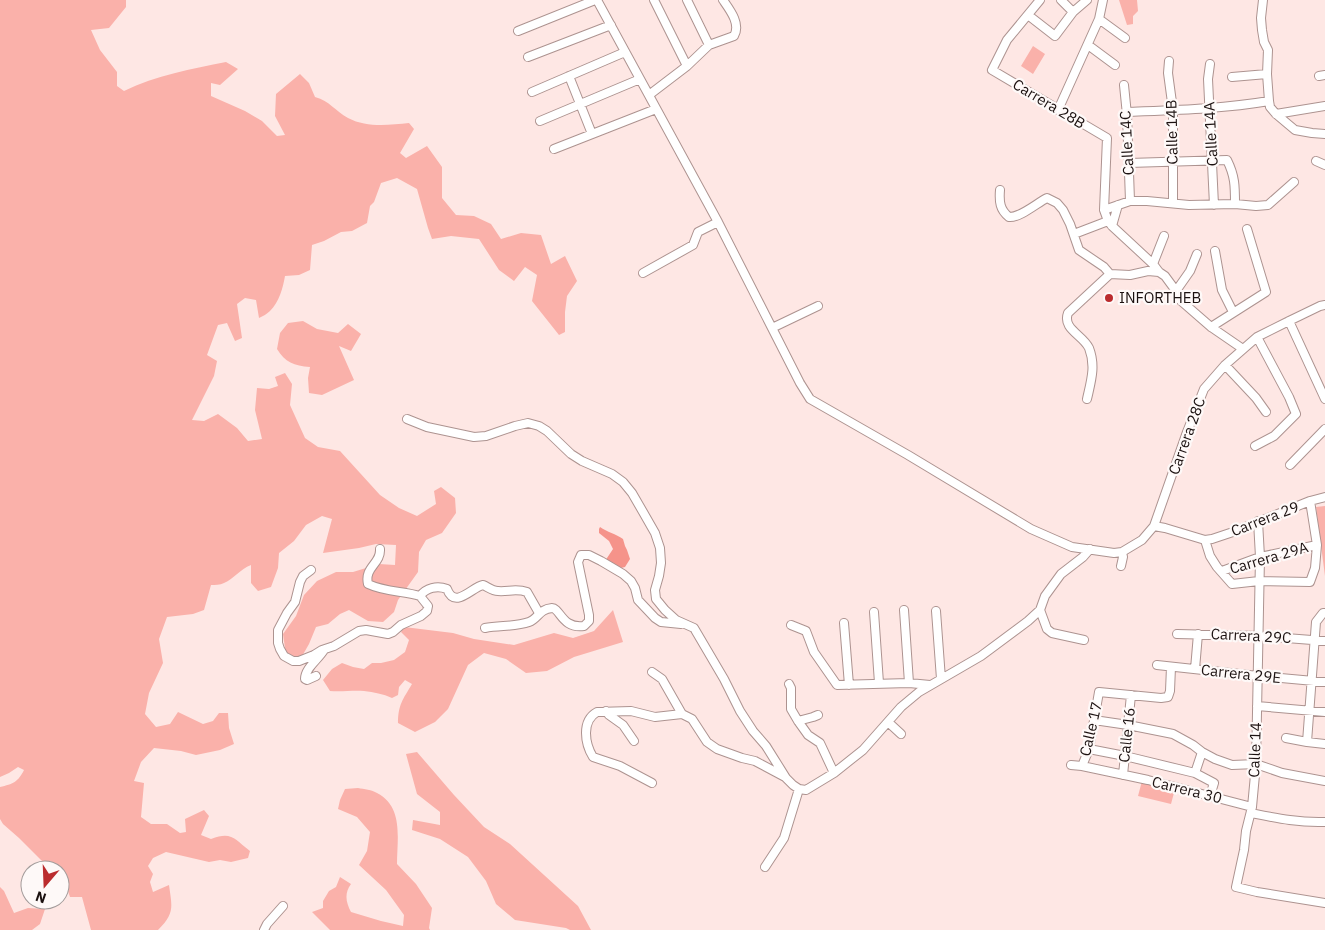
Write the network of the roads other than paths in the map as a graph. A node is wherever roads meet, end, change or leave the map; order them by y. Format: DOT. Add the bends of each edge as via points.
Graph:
graph roads {
  1 [pos="596,0"];
  2 [pos="654,0"];
  3 [pos="687,0"];
  4 [pos="723,0"];
  5 [pos="1040,0"];
  6 [pos="1061,0"];
  7 [pos="1087,0"];
  8 [pos="1103,0"];
  9 [pos="1263,0"];
  10 [pos="1073,12"];
  11 [pos="1028,15"];
  12 [pos="1099,19"];
  13 [pos="611,25"];
  14 [pos="518,31"];
  15 [pos="1125,38"];
  16 [pos="709,45"];
  17 [pos="1088,45"];
  18 [pos="625,52"];
  19 [pos="528,57"];
  20 [pos="1169,61"];
  21 [pos="1210,64"];
  22 [pos="1115,65"];
  23 [pos="687,66"];
  24 [pos="1268,74"];
  25 [pos="569,76"];
  26 [pos="1232,76"];
  27 [pos="640,79"];
  28 [pos="1124,85"];
  29 [pos="532,92"];
  30 [pos="649,96"];
  31 [pos="1269,101"];
  32 [pos="580,104"];
  33 [pos="1325,106"];
  34 [pos="656,108"];
  35 [pos="1209,108"];
  36 [pos="1058,110"];
  37 [pos="1173,110"];
  38 [pos="1126,112"];
  39 [pos="1276,114"];
  40 [pos="540,121"];
  41 [pos="592,134"];
  42 [pos="1325,134"];
  43 [pos="554,149"];
  44 [pos="1212,160"];
  45 [pos="1316,161"];
  46 [pos="1173,162"];
  47 [pos="1128,164"];
  48 [pos="1325,164"];
  49 [pos="1294,182"];
  50 [pos="1000,190"];
  51 [pos="1130,201"];
  52 [pos="1173,203"];
  53 [pos="1235,204"];
  54 [pos="1118,205"];
  55 [pos="1214,205"];
  56 [pos="1104,210"];
  57 [pos="718,222"];
  58 [pos="1110,223"];
  59 [pos="1247,229"];
  60 [pos="1074,234"];
  61 [pos="1164,236"];
  62 [pos="1215,251"];
  63 [pos="1197,254"];
  64 [pos="1153,264"];
  65 [pos="1158,272"];
  66 [pos="643,273"];
  67 [pos="1110,274"];
  68 [pos="1176,292"];
  69 [pos="818,306"];
  70 [pos="1325,306"];
  71 [pos="1233,312"];
  72 [pos="1289,320"];
  73 [pos="1211,327"];
  74 [pos="772,328"];
  75 [pos="1257,337"];
  76 [pos="1243,349"];
  77 [pos="1224,365"];
  78 [pos="1087,399"];
  79 [pos="1325,399"];
  80 [pos="1266,412"];
  81 [pos="407,419"];
  82 [pos="1325,429"];
  83 [pos="1254,446"];
  84 [pos="1290,465"];
  85 [pos="1325,497"];
  86 [pos="1310,501"];
  87 [pos="1258,521"];
  88 [pos="1154,526"];
  89 [pos="1205,540"];
  90 [pos="1317,544"];
  91 [pos="380,549"];
  92 [pos="1090,549"];
  93 [pos="1122,552"];
  94 [pos="1260,557"];
  95 [pos="1120,566"];
  96 [pos="311,570"];
  97 [pos="1222,571"];
  98 [pos="1259,581"];
  99 [pos="420,596"];
  100 [pos="904,610"];
  101 [pos="936,610"];
  102 [pos="1040,610"];
  103 [pos="539,612"];
  104 [pos="874,612"];
  105 [pos="1325,613"];
  106 [pos="844,623"];
  107 [pos="686,624"];
  108 [pos="791,625"];
  109 [pos="485,628"];
  110 [pos="1177,634"];
  111 [pos="1198,634"];
  112 [pos="1259,636"];
  113 [pos="1084,640"];
  114 [pos="1314,640"];
  115 [pos="1325,641"];
  116 [pos="325,649"];
  117 [pos="1157,665"];
  118 [pos="1171,666"];
  119 [pos="1195,669"];
  120 [pos="652,672"];
  121 [pos="316,676"];
  122 [pos="1258,676"];
  123 [pos="942,679"];
  124 [pos="1312,680"];
  125 [pos="1325,682"];
  126 [pos="879,683"];
  127 [pos="909,683"];
  128 [pos="789,684"];
  129 [pos="849,684"];
  130 [pos="930,685"];
  131 [pos="1132,695"];
  132 [pos="1256,706"];
  133 [pos="1310,710"];
  134 [pos="606,712"];
  135 [pos="1325,712"];
  136 [pos="682,714"];
  137 [pos="818,715"];
  138 [pos="798,720"];
  139 [pos="1094,720"];
  140 [pos="888,722"];
  141 [pos="1128,725"];
  142 [pos="901,734"];
  143 [pos="1286,738"];
  144 [pos="634,741"];
  145 [pos="1307,742"];
  146 [pos="1325,744"];
  147 [pos="1089,749"];
  148 [pos="1202,752"];
  149 [pos="1125,756"];
  150 [pos="1256,764"];
  151 [pos="1071,765"];
  152 [pos="1082,766"];
  153 [pos="1195,772"];
  154 [pos="834,773"];
  155 [pos="1122,775"];
  156 [pos="786,778"];
  157 [pos="1325,781"];
  158 [pos="652,783"];
  159 [pos="799,790"];
  160 [pos="1210,796"];
  161 [pos="1252,810"];
  162 [pos="1325,822"];
  163 [pos="765,866"];
  164 [pos="1325,903"];
  165 [pos="283,906"];
  166 [pos="264,930"];
  1 -- 13 [label="street"];
  1 -- 14 [label="street"];
  2 -- 23 [label="street"];
  3 -- 16 [label="street"];
  4 -- 16 [label="street" via="733,16 736,33"];
  5 -- 11 [label="street"];
  6 -- 10 [label="street"];
  7 -- 10 [label="street"];
  8 -- 12 [label="street"];
  9 -- 24 [label="street" via="1261,18 1268,50"];
  10 -- 11 [label="street" via="1055,36"];
  11 -- 36 [label="street, Carrera 28B" via="1007,40 992,70"];
  12 -- 15 [label="street"];
  12 -- 17 [label="street"];
  13 -- 18 [label="street"];
  13 -- 19 [label="street"];
  16 -- 23 [label="street"];
  17 -- 22 [label="street"];
  17 -- 36 [label="street"];
  18 -- 25 [label="street"];
  18 -- 27 [label="street"];
  20 -- 37 [label="street, Calle 14B"];
  21 -- 35 [label="street, Calle 14A"];
  23 -- 30 [label="street"];
  24 -- 26 [label="street"];
  24 -- 31 [label="street"];
  25 -- 29 [label="street"];
  25 -- 32 [label="street"];
  27 -- 30 [label="street"];
  27 -- 32 [label="street"];
  28 -- 38 [label="street, Calle 14C"];
  30 -- 34 [label="street"];
  31 -- 35 [label="street"];
  31 -- 39 [label="street"];
  32 -- 40 [label="street"];
  32 -- 41 [label="street"];
  33 -- 39 [label="street"];
  34 -- 41 [label="street"];
  34 -- 57 [label="street"];
  35 -- 37 [label="street"];
  35 -- 44 [label="street, Calle 14A"];
  36 -- 56 [label="street, Carrera 28B" via="1107,138"];
  37 -- 38 [label="street"];
  37 -- 46 [label="street, Calle 14B"];
  38 -- 47 [label="street, Calle 14C"];
  39 -- 42 [label="street" via="1295,130"];
  41 -- 43 [label="street"];
  44 -- 46 [label="street"];
  44 -- 53 [label="street" via="1227,160 1233,173"];
  44 -- 55 [label="street, Calle 14A"];
  45 -- 48 [label="street"];
  46 -- 47 [label="street"];
  46 -- 52 [label="street, Calle 14B"];
  47 -- 51 [label="street, Calle 14C"];
  49 -- 53 [label="street" via="1268,205"];
  50 -- 60 [label="street" via="1001,208 1010,217 1022,214 1047,198 1063,210"];
  51 -- 52 [label="street"];
  51 -- 54 [label="street"];
  52 -- 55 [label="street"];
  53 -- 55 [label="street"];
  54 -- 56 [label="street"];
  54 -- 58 [label="street"];
  56 -- 58 [label="street"];
  57 -- 66 [label="street" via="698,232 693,245"];
  57 -- 74 [label="street"];
  58 -- 60 [label="street"];
  58 -- 64 [label="street"];
  59 -- 71 [label="street" via="1266,292"];
  60 -- 67 [label="street" via="1079,250"];
  61 -- 64 [label="street"];
  62 -- 71 [label="street" via="1222,290"];
  63 -- 68 [label="street"];
  64 -- 65 [label="street"];
  65 -- 67 [label="street"];
  65 -- 68 [label="street" via="1165,276"];
  67 -- 78 [label="street" via="1066,318 1068,326 1089,348 1093,374"];
  68 -- 73 [label="street" via="1180,300"];
  69 -- 74 [label="street"];
  70 -- 72 [label="street, Carrera 28C"];
  71 -- 73 [label="street"];
  72 -- 75 [label="street, Carrera 28C"];
  72 -- 79 [label="street"];
  73 -- 76 [label="street"];
  74 -- 92 [label="street" via="810,399 1031,529 1072,547"];
  75 -- 76 [label="street, Carrera 28C"];
  75 -- 83 [label="street" via="1296,414 1274,436"];
  76 -- 77 [label="street, Carrera 28C"];
  77 -- 80 [label="street"];
  77 -- 88 [label="street, Carrera 28C" via="1204,389"];
  81 -- 107 [label="street" via="474,437 528,423 539,426 571,454 623,482 643,512 660,548 656,599 676,620"];
  82 -- 84 [label="street"];
  85 -- 86 [label="street, Carrera 29"];
  86 -- 87 [label="street, Carrera 29"];
  86 -- 90 [label="street"];
  87 -- 89 [label="street, Carrera 29"];
  87 -- 94 [label="street, Calle 14"];
  88 -- 89 [label="street"];
  88 -- 93 [label="street, Carrera 28C" via="1142,540"];
  89 -- 97 [label="street" via="1210,556"];
  90 -- 94 [label="street, Carrera 29A"];
  90 -- 98 [label="street" via="1310,582"];
  91 -- 99 [label="street" via="368,575 368,584"];
  92 -- 93 [label="street"];
  92 -- 102 [label="street" via="1061,574 1045,596"];
  93 -- 95 [label="street"];
  94 -- 97 [label="street, Carrera 29A"];
  94 -- 98 [label="street, Calle 14"];
  96 -- 116 [label="street" via="303,576 295,602 278,630 278,643 284,656 293,661"];
  97 -- 98 [label="street" via="1232,584"];
  98 -- 112 [label="street, Calle 14"];
  99 -- 103 [label="street" via="428,588 443,587 453,597 461,598 482,585 500,592 520,589 527,592"];
  99 -- 116 [label="street" via="428,606 427,611 393,632 360,631"];
  100 -- 127 [label="street"];
  101 -- 123 [label="street"];
  102 -- 113 [label="street" via="1046,629"];
  102 -- 123 [label="street" via="981,656"];
  103 -- 107 [label="street" via="553,608 563,620 579,627 589,621 578,562 581,555 589,555 624,574 635,588 638,600 655,618 661,622"];
  103 -- 109 [label="street" via="532,622"];
  104 -- 126 [label="street"];
  105 -- 114 [label="street" via="1316,622"];
  106 -- 129 [label="street"];
  107 -- 156 [label="street" via="694,628 700,637 740,711"];
  108 -- 129 [label="street" via="806,631 814,652 837,685"];
  110 -- 111 [label="street, Carrera 29C"];
  111 -- 112 [label="street, Carrera 29C"];
  111 -- 119 [label="street"];
  112 -- 114 [label="street, Carrera 29C"];
  112 -- 122 [label="street, Calle 14"];
  114 -- 115 [label="street, Carrera 29C"];
  114 -- 124 [label="street"];
  116 -- 121 [label="street" via="309,668 305,679"];
  117 -- 118 [label="street, Carrera 29E"];
  118 -- 119 [label="street, Carrera 29E"];
  118 -- 131 [label="street" via="1168,697"];
  119 -- 122 [label="street, Carrera 29E"];
  120 -- 136 [label="street" via="662,679"];
  122 -- 124 [label="street, Carrera 29E"];
  122 -- 132 [label="street, Calle 14"];
  123 -- 130 [label="street"];
  124 -- 125 [label="street, Carrera 29E"];
  124 -- 133 [label="street"];
  126 -- 127 [label="street"];
  126 -- 129 [label="street"];
  127 -- 130 [label="street"];
  128 -- 138 [label="street" via="791,709"];
  130 -- 140 [label="street" via="901,707"];
  131 -- 139 [label="street, Calle 17" via="1099,692"];
  131 -- 141 [label="street, Calle 16"];
  132 -- 133 [label="street"];
  132 -- 150 [label="street, Calle 14"];
  133 -- 135 [label="street"];
  133 -- 145 [label="street"];
  134 -- 136 [label="street" via="631,711 655,717"];
  134 -- 144 [label="street" via="623,725"];
  134 -- 158 [label="street" via="597,712 589,719 586,729 587,745 593,757 620,766"];
  136 -- 156 [label="street" via="692,719 707,742 717,749 755,761"];
  137 -- 138 [label="street"];
  138 -- 154 [label="street" via="820,743"];
  139 -- 141 [label="street"];
  139 -- 147 [label="street, Calle 17"];
  140 -- 142 [label="street"];
  140 -- 154 [label="street" via="863,750"];
  141 -- 148 [label="street" via="1173,734"];
  141 -- 149 [label="street, Calle 16"];
  143 -- 145 [label="street"];
  145 -- 146 [label="street"];
  147 -- 149 [label="street"];
  147 -- 152 [label="street, Calle 17"];
  148 -- 150 [label="street" via="1232,765"];
  148 -- 153 [label="street"];
  149 -- 153 [label="street"];
  149 -- 155 [label="street, Calle 16"];
  150 -- 157 [label="street" via="1282,773"];
  150 -- 161 [label="street, Calle 14"];
  151 -- 152 [label="street, Carrera 30"];
  152 -- 155 [label="street, Carrera 30"];
  153 -- 160 [label="street" via="1214,783"];
  154 -- 159 [label="street" via="806,790"];
  155 -- 160 [label="street, Carrera 30"];
  156 -- 159 [label="street"];
  159 -- 163 [label="street" via="784,838"];
  160 -- 161 [label="street, Carrera 30"];
  161 -- 162 [label="street, Carrera 30" via="1283,820"];
  161 -- 164 [label="street, Calle 14" via="1236,886"];
  165 -- 166 [label="street"];
}
